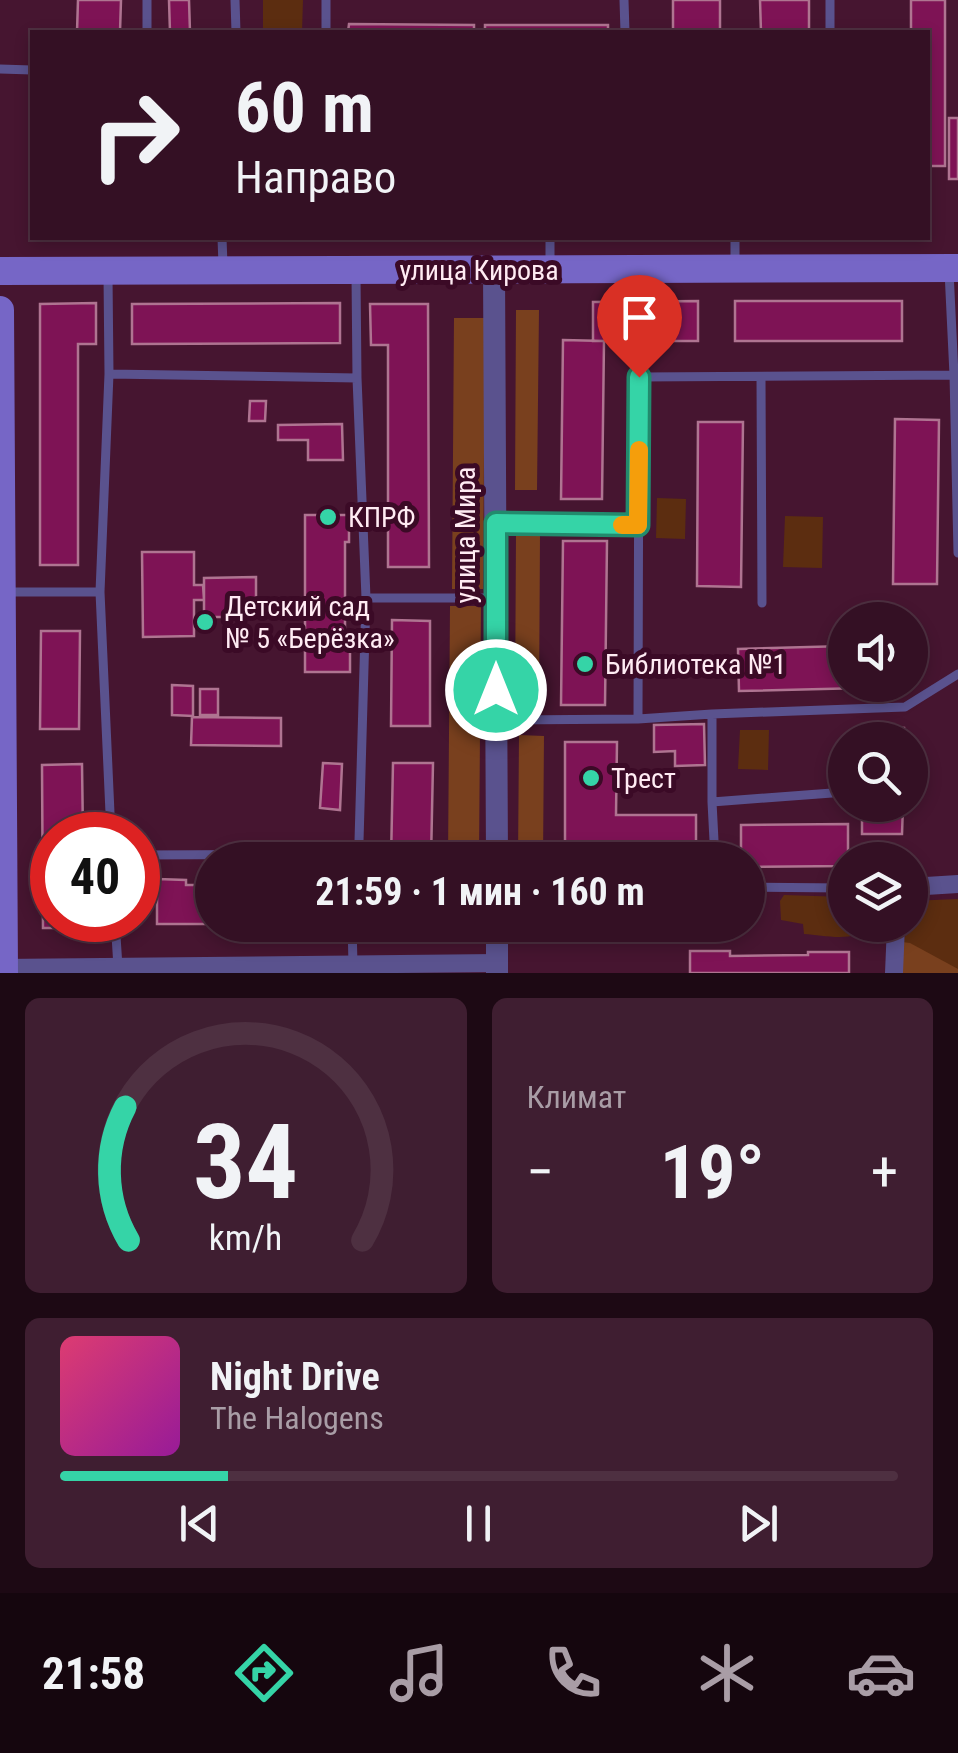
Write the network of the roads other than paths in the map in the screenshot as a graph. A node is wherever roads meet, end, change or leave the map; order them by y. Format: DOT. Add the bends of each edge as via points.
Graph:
graph roads {
  1 [pos="147,0"];
  2 [pos="235,0"];
  3 [pos="326,0"];
  4 [pos="624,0"];
  5 [pos="830,0"];
  6 [pos="147,30"];
  7 [pos="236,30"];
  8 [pos="326,30"];
  9 [pos="624,30"];
  10 [pos="830,30"];
  11 [pos="0,70"];
  12 [pos="30,70"];
  13 [pos="222,240"];
  14 [pos="550,240"];
  15 [pos="734,240"];
  16 [pos="953,268"];
  17 [pos="735,269"];
  18 [pos="224,270"];
  19 [pos="494,270"];
  20 [pos="550,270"];
  21 [pos="0,271"];
  22 [pos="108,271"];
  23 [pos="356,271"];
  24 [pos="0,310"];
  25 [pos="109,374"];
  26 [pos="956,375"];
  27 [pos="357,378"];
  28 [pos="761,378"];
  29 [pos="496,523"];
  30 [pos="638,525"];
  31 [pos="958,553"];
  32 [pos="2,592"];
  33 [pos="100,592"];
  34 [pos="366,598"];
  35 [pos="496,598"];
  36 [pos="762,603"];
  37 [pos="958,674"];
  38 [pos="712,714"];
  39 [pos="638,719"];
  40 [pos="496,720"];
  41 [pos="828,793"];
  42 [pos="712,802"];
  43 [pos="110,812"];
  44 [pos="359,842"];
  45 [pos="497,842"];
  46 [pos="714,842"];
  47 [pos="160,855"];
  48 [pos="195,856"];
  49 [pos="958,884"];
  50 [pos="928,886"];
  51 [pos="765,888"];
  52 [pos="828,888"];
  53 [pos="116,942"];
  54 [pos="352,942"];
  55 [pos="497,942"];
  56 [pos="895,942"];
  57 [pos="353,964"];
  58 [pos="118,967"];
  59 [pos="497,968"];
  60 [pos="3,970"];
  61 [pos="894,973"];
  1 -- 6 [label="lane"];
  2 -- 7 [label="lane"];
  3 -- 8 [label="lane"];
  4 -- 9 [label="lane"];
  5 -- 10 [label="lane"];
  11 -- 12 [label="lane"];
  13 -- 18 [label="lane"];
  14 -- 20 [label="lane"];
  15 -- 17 [label="lane"];
  16 -- 17 [label="main road, улица Кирова"];
  16 -- 26 [label="lane"];
  17 -- 20 [label="main road, улица Кирова"];
  18 -- 22 [label="main road, улица Кирова"];
  18 -- 23 [label="main road, улица Кирова"];
  19 -- 20 [label="main road, улица Кирова"];
  19 -- 23 [label="main road, улица Кирова"];
  19 -- 29 [label="street, улица Мира"];
  21 -- 22 [label="main road, улица Кирова"];
  22 -- 25 [label="lane"];
  23 -- 27 [label="lane"];
  24 -- 32 [label="main road"];
  25 -- 27 [label="lane"];
  25 -- 33 [label="lane"];
  26 -- 28 [label="lane"];
  26 -- 31 [label="lane"];
  27 -- 34 [label="lane"];
  28 -- 30 [label="lane" via="639,377"];
  28 -- 36 [label="lane"];
  29 -- 30 [label="lane"];
  29 -- 35 [label="street, улица Мира"];
  30 -- 39 [label="lane"];
  32 -- 33 [label="lane"];
  32 -- 60 [label="main road"];
  33 -- 43 [label="lane"];
  34 -- 35 [label="lane"];
  34 -- 44 [label="lane"];
  35 -- 40 [label="street, улица Мира"];
  37 -- 38 [label="lane" via="905,707"];
  38 -- 39 [label="lane"];
  38 -- 42 [label="lane"];
  39 -- 40 [label="lane"];
  40 -- 45 [label="street, улица Мира"];
  41 -- 42 [label="lane"];
  42 -- 46 [label="lane"];
  47 -- 48 [label="lane"];
  49 -- 50 [label="street"];
  51 -- 52 [label="lane"];
  53 -- 58 [label="lane"];
  54 -- 57 [label="lane"];
  55 -- 59 [label="street"];
  56 -- 61 [label="street"];
  57 -- 58 [label="street"];
  57 -- 59 [label="street"];
  58 -- 60 [label="street"];
}
